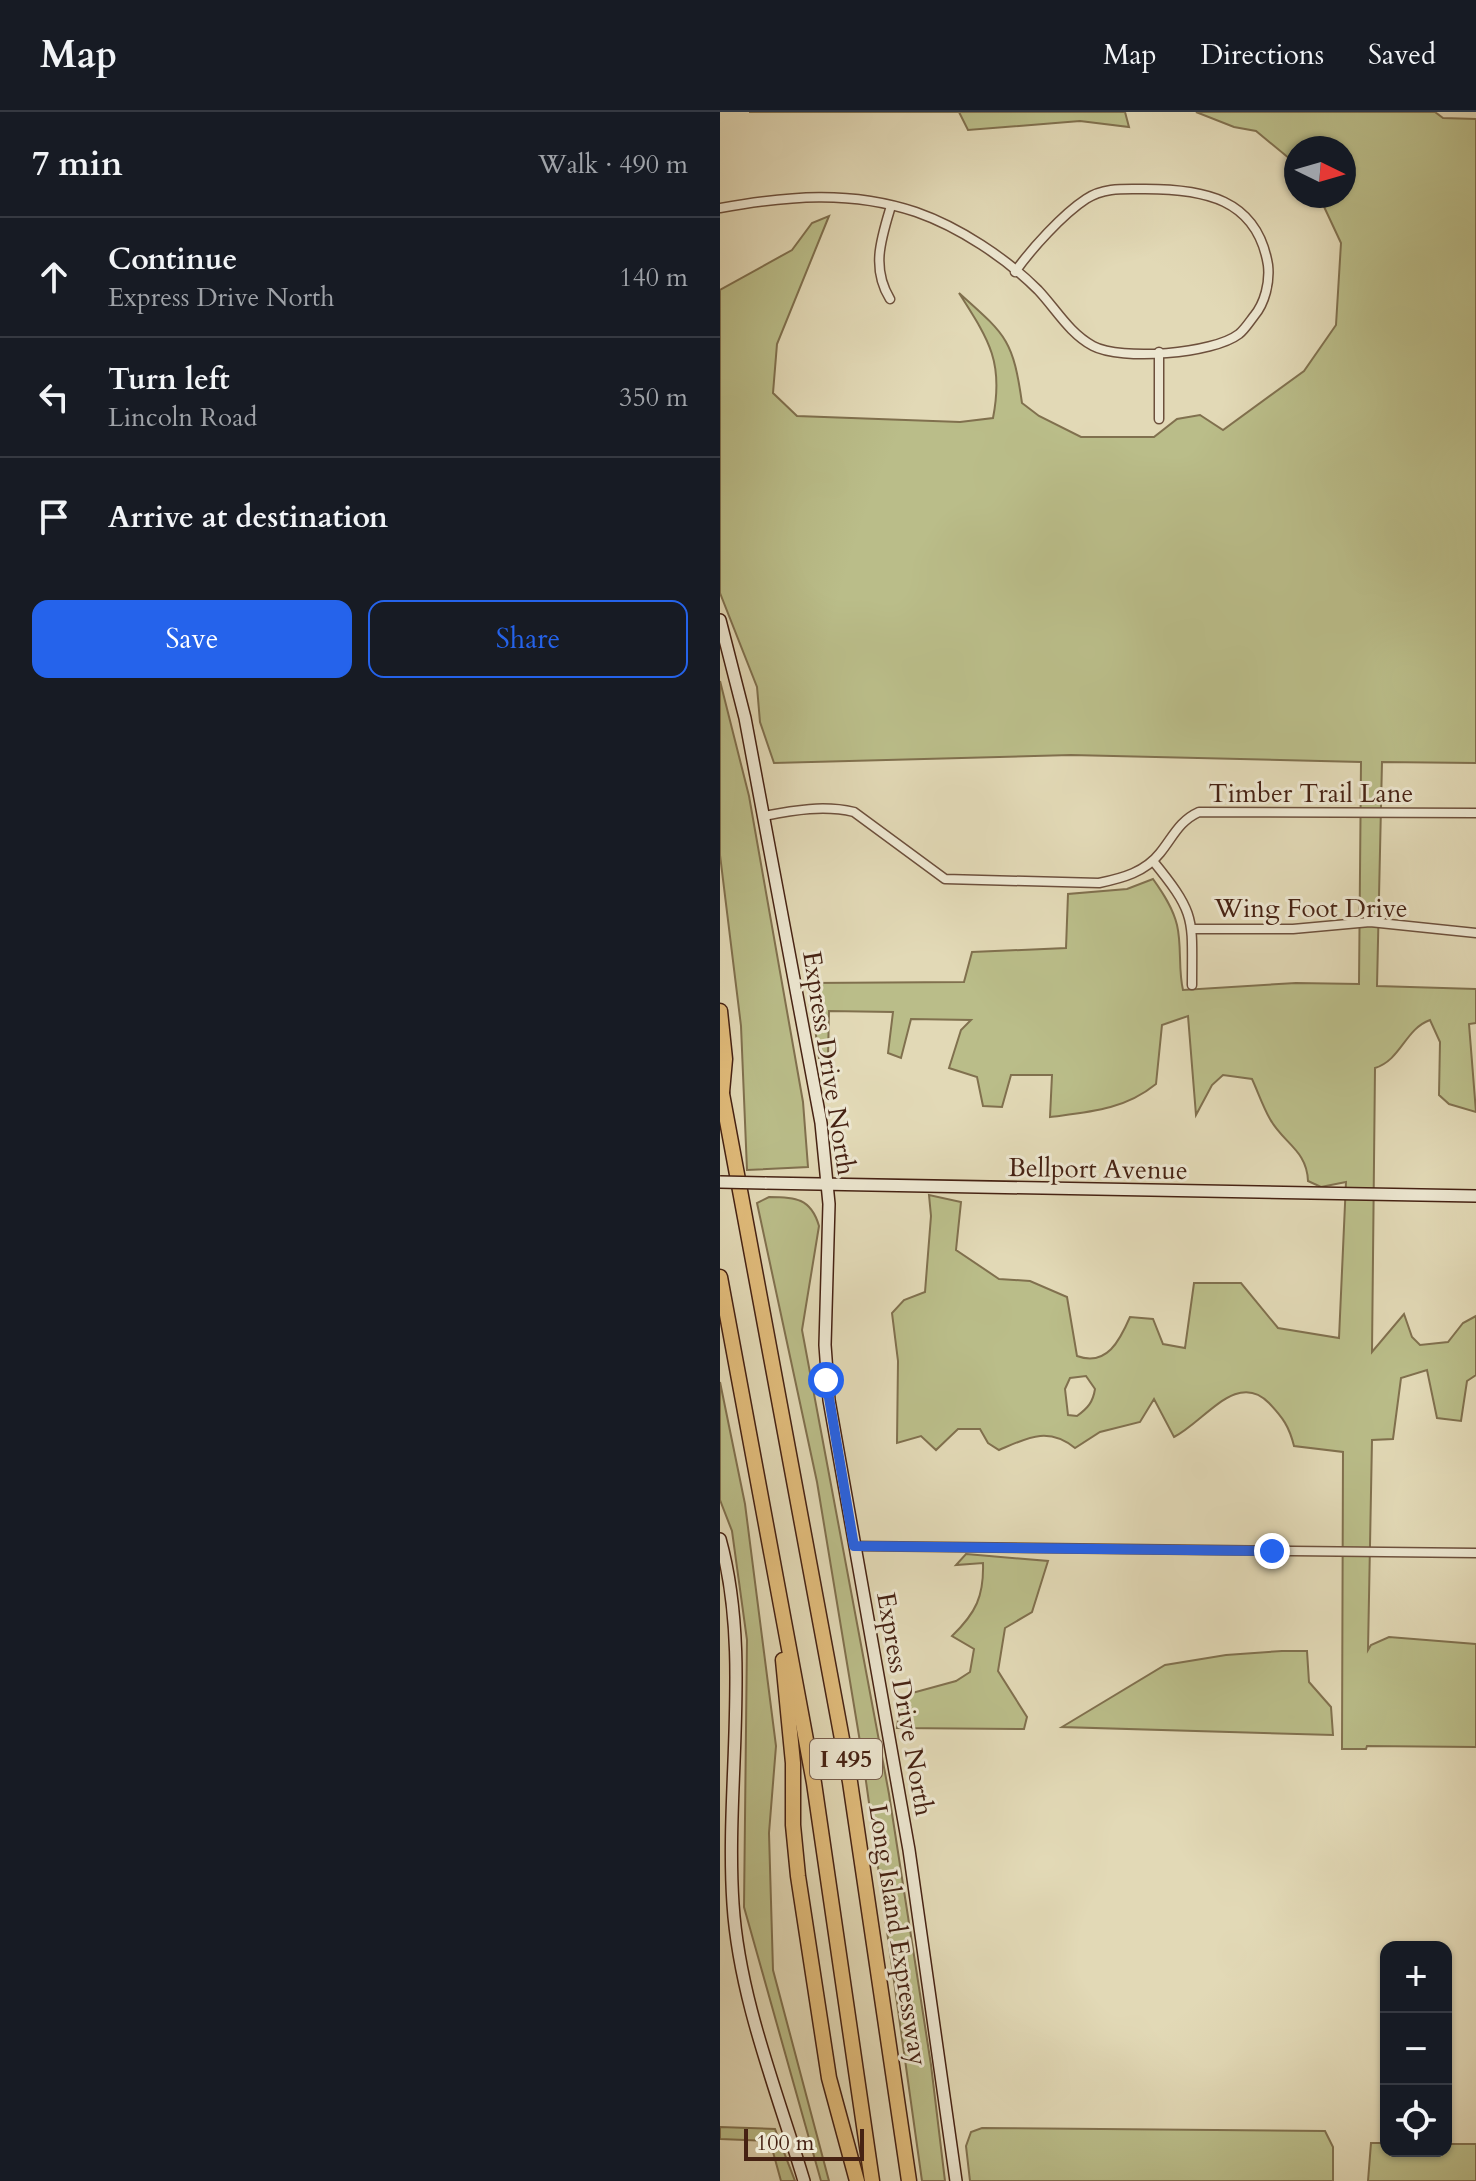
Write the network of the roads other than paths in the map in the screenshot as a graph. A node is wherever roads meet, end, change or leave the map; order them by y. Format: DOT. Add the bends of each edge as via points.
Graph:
graph roads {
  1 [pos="891,206"];
  2 [pos="720,208"];
  3 [pos="1015,272"];
  4 [pos="890,299"];
  5 [pos="1159,352"];
  6 [pos="1159,419"];
  7 [pos="720,620"];
  8 [pos="1476,813"];
  9 [pos="764,816"];
  10 [pos="1153,861"];
  11 [pos="1193,929"];
  12 [pos="1476,933"];
  13 [pos="1192,985"];
  14 [pos="720,1011"];
  15 [pos="721,1088"];
  16 [pos="720,1182"];
  17 [pos="827,1184"];
  18 [pos="1476,1196"];
  19 [pos="720,1277"];
  20 [pos="720,1539"];
  21 [pos="854,1546"];
  22 [pos="1476,1553"];
  23 [pos="780,1597"];
  24 [pos="804,2181"];
  25 [pos="857,2181"];
  26 [pos="872,2181"];
  27 [pos="909,2181"];
  28 [pos="956,2181"];
  1 -- 2 [label="street" via="803,195"];
  1 -- 3 [label="street" via="918,213 979,244"];
  1 -- 4 [label="street" via="878,258 879,281"];
  3 -- 5 [label="street" via="1096,348 1123,354"];
  3 -- 5 [label="street" via="1086,198 1110,189 1183,189 1241,211 1264,240 1269,273 1262,306 1238,334 1205,349"];
  5 -- 6 [label="street"];
  7 -- 9 [label="main road, Express Drive North"];
  8 -- 10 [label="street, Timber Trail Lane" via="1199,812 1186,818"];
  9 -- 10 [label="street, Timber Trail Lane" via="808,808 854,812 926,868 945,879 968,882 1099,883 1121,879"];
  9 -- 17 [label="main road, Express Drive North" via="816,1093"];
  10 -- 11 [label="street" via="1179,894"];
  11 -- 12 [label="street, Wing Foot Drive" via="1370,922"];
  11 -- 13 [label="street"];
  14 -- 15 [label="highway, Long Island Expressway" via="725,1059"];
  15 -- 27 [label="highway, Long Island Expressway / I 495" via="848,1768"];
  16 -- 17 [label="main road, Bellport Avenue, bridge"];
  17 -- 18 [label="main road, Bellport Avenue"];
  17 -- 21 [label="main road, Express Drive North" via="826,1380"];
  19 -- 23 [label="highway, I 495"];
  20 -- 24 [label="main road" via="733,1616 735,1928 750,2001"];
  21 -- 22 [label="street"];
  21 -- 28 [label="main road, Express Drive North" via="909,1850"];
  23 -- 25 [label="highway" via="795,1855 829,2078"];
  23 -- 26 [label="highway, I 495" via="833,1898"];
}
